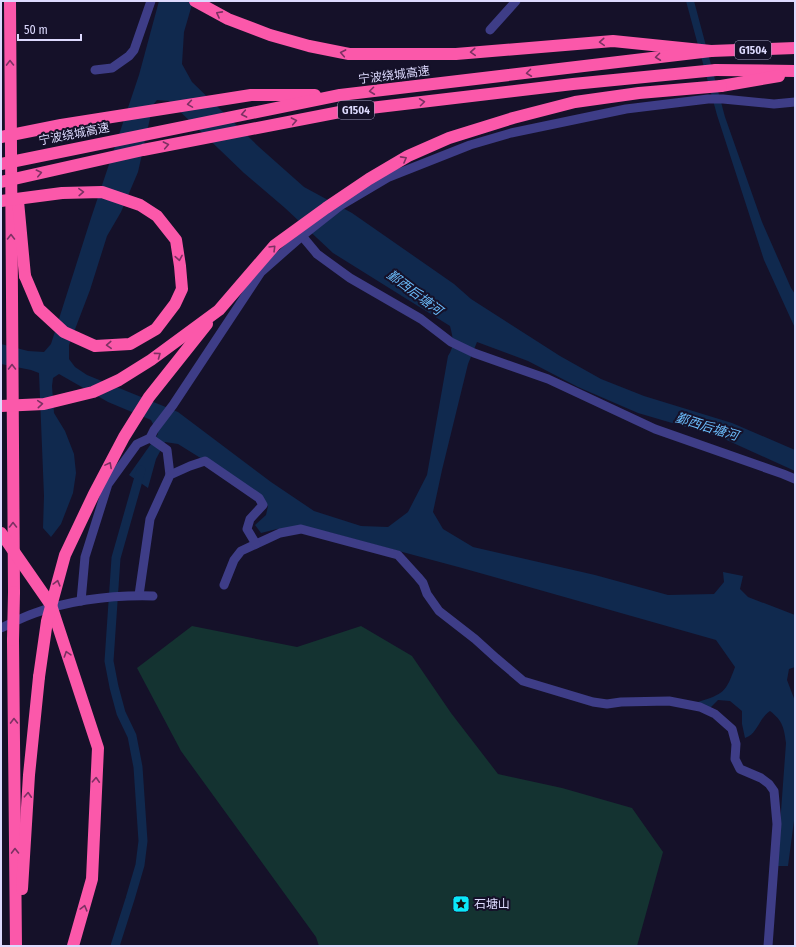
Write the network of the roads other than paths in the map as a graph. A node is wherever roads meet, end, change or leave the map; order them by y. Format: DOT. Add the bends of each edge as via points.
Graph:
graph roads {
  1 [pos="10,1"];
  2 [pos="151,1"];
  3 [pos="195,1"];
  4 [pos="516,1"];
  5 [pos="490,30"];
  6 [pos="795,48"];
  7 [pos="711,51"];
  8 [pos="94,70"];
  9 [pos="795,72"];
  10 [pos="340,95"];
  11 [pos="795,102"];
  12 [pos="10,115"];
  13 [pos="1,137"];
  14 [pos="1,164"];
  15 [pos="1,182"];
  16 [pos="1,201"];
  17 [pos="302,236"];
  18 [pos="219,310"];
  19 [pos="1,406"];
  20 [pos="152,434"];
  21 [pos="170,475"];
  22 [pos="795,479"];
  23 [pos="1,533"];
  24 [pos="256,544"];
  25 [pos="224,585"];
  26 [pos="136,596"];
  27 [pos="153,596"];
  28 [pos="81,602"];
  29 [pos="1,628"];
  30 [pos="16,946"];
  31 [pos="19,946"];
  32 [pos="74,946"];
  33 [pos="768,946"];
  12 -- 1 [label="highway, one-way"];
  2 -- 8 [label="street" via="134,50 112,68"];
  7 -- 3 [label="highway, one-way, bridge" via="613,41 456,54 349,54 270,35 228,19"];
  4 -- 5 [label="street"];
  6 -- 7 [label="highway, 宁波绕城高速 / G1504"];
  7 -- 10 [label="highway, 宁波绕城高速 / G1504, one-way, bridge"];
  15 -- 9 [label="highway, G1504, one-way, bridge" via="143,150 345,111 716,70"];
  18 -- 9 [label="highway, one-way, bridge" via="275,245 369,179 408,156 449,138 575,102 721,86"];
  10 -- 13 [label="highway, one-way, bridge" via="251,95"];
  10 -- 14 [label="highway, 宁波绕城高速 / G1504, one-way, bridge"];
  11 -- 17 [label="street" via="774,104 722,98 708,99 626,109 511,133 470,145 389,177 340,206"];
  16 -- 12 [label="highway, one-way, bridge" via="62,193 102,192 140,205 157,216 176,240 182,289 175,304 156,329 130,344 95,346 64,332 39,309 25,276"];
  30 -- 12 [label="highway, one-way, bridge"];
  17 -- 20 [label="street" via="260,272"];
  17 -- 22 [label="street" via="317,254 333,266 421,319 451,342 548,379 655,429"];
  19 -- 18 [label="highway, one-way, bridge" via="44,404 93,392 119,380 151,360"];
  31 -- 18 [label="highway, one-way, bridge" via="29,775 39,676 48,621 64,555 124,437 149,398"];
  20 -- 21 [label="street" via="167,450"];
  20 -- 28 [label="street" via="137,444 108,484 85,557"];
  21 -- 24 [label="street" via="205,462 259,498 263,505 250,519 247,528"];
  21 -- 26 [label="street" via="150,518"];
  32 -- 23 [label="highway, one-way, bridge" via="92,879 98,748 51,605"];
  24 -- 25 [label="street" via="241,551 234,560"];
  24 -- 33 [label="street" via="280,533 301,529 398,555 423,583 439,611 523,681 593,702 607,704 669,700 700,707 715,714 732,729 736,744 735,759 740,769 761,778 774,791 777,824"];
  26 -- 27 [label="street"];
  26 -- 28 [label="street"];
  28 -- 29 [label="street" via="35,613"];
}
